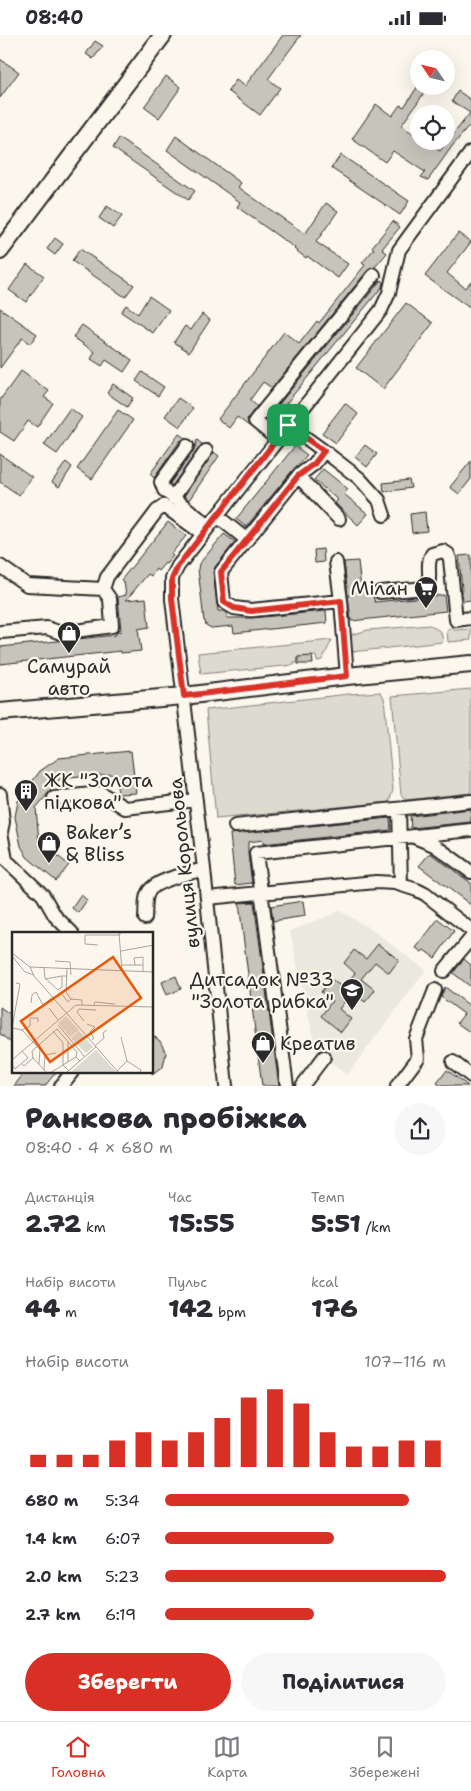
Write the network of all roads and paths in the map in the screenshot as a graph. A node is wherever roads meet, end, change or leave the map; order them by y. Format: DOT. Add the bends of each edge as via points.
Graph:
graph roads {
  1 [pos="157,37"];
  2 [pos="471,152"];
  3 [pos="0,251"];
  4 [pos="374,275"];
  5 [pos="288,425"];
  6 [pos="277,439"];
  7 [pos="187,446"];
  8 [pos="206,451"];
  9 [pos="324,451"];
  10 [pos="298,476"];
  11 [pos="173,498"];
  12 [pos="384,515"];
  13 [pos="339,519"];
  14 [pos="210,525"];
  15 [pos="247,540"];
  16 [pos="336,563"];
  17 [pos="0,565"];
  18 [pos="104,589"];
  19 [pos="380,592"];
  20 [pos="341,601"];
  21 [pos="471,618"];
  22 [pos="1,632"];
  23 [pos="471,664"];
  24 [pos="347,676"];
  25 [pos="184,696"];
  26 [pos="0,712"];
  27 [pos="0,794"];
  28 [pos="54,799"];
  29 [pos="196,799"];
  30 [pos="471,801"];
  31 [pos="398,809"];
  32 [pos="1,823"];
  33 [pos="234,826"];
  34 [pos="471,830"];
  35 [pos="412,836"];
  36 [pos="399,838"];
  37 [pos="204,869"];
  38 [pos="471,872"];
  39 [pos="400,885"];
  40 [pos="261,893"];
  41 [pos="207,898"];
  42 [pos="145,918"];
  43 [pos="471,930"];
  44 [pos="71,932"];
  45 [pos="471,938"];
  46 [pos="444,971"];
  47 [pos="434,990"];
  48 [pos="324,1057"];
  49 [pos="453,1062"];
  50 [pos="71,1073"];
  51 [pos="471,1076"];
  52 [pos="61,1086"];
  53 [pos="226,1086"];
  54 [pos="287,1086"];
  55 [pos="302,1086"];
  56 [pos="397,1086"];
  1 -- 3 [label="main road"];
  2 -- 5 [label="street, вулиця Корольова" via="399,250 389,293 381,310"];
  4 -- 6 [label="street" via="255,421"];
  5 -- 6 [label="street, вулиця Корольова"];
  5 -- 9 [label="street"];
  6 -- 14 [label="street, вулиця Корольова"];
  7 -- 11 [label="street" via="161,482 164,491"];
  8 -- 11 [label="street"];
  9 -- 10 [label="street"];
  9 -- 12 [label="street" via="370,489 379,500"];
  10 -- 13 [label="street"];
  10 -- 15 [label="street"];
  11 -- 14 [label="street"];
  14 -- 15 [label="street"];
  14 -- 18 [label="street" via="164,506 156,511 107,577"];
  14 -- 25 [label="street, вулиця Корольова" via="178,566 172,579"];
  15 -- 20 [label="street" via="221,572 224,602 234,608 251,611"];
  16 -- 20 [label="street"];
  17 -- 18 [label="street" via="27,585"];
  18 -- 22 [label="street" via="110,599 112,626 61,633 47,628"];
  19 -- 21 [label="street" via="426,588 430,582 429,558 443,551 450,559 456,619"];
  20 -- 24 [label="street"];
  23 -- 24 [label="main road"];
  24 -- 25 [label="main road"];
  25 -- 26 [label="main road"];
  25 -- 29 [label="street, вулиця Корольова"];
  27 -- 32 [label="street"];
  28 -- 29 [label="street" via="101,793 125,808"];
  29 -- 37 [label="street, вулиця Корольова"];
  30 -- 31 [label="street"];
  31 -- 33 [label="street"];
  31 -- 36 [label="street"];
  32 -- 44 [label="street" via="6,860 43,895 55,916"];
  34 -- 35 [label="street"];
  35 -- 36 [label="street"];
  35 -- 38 [label="street" via="434,845"];
  36 -- 39 [label="street"];
  36 -- 40 [label="street" via="256,853"];
  37 -- 41 [label="street, вулиця Корольова"];
  37 -- 42 [label="street" via="155,886 147,897"];
  39 -- 40 [label="street" via="376,883"];
  39 -- 43 [label="street" via="425,895"];
  40 -- 41 [label="street"];
  40 -- 54 [label="street"];
  41 -- 53 [label="street, вулиця Корольова"];
  45 -- 46 [label="street"];
  47 -- 56 [label="street" via="416,1039 418,1057"];
  48 -- 55 [label="street"];
  49 -- 51 [label="street"];
  50 -- 52 [label="street"];
}
